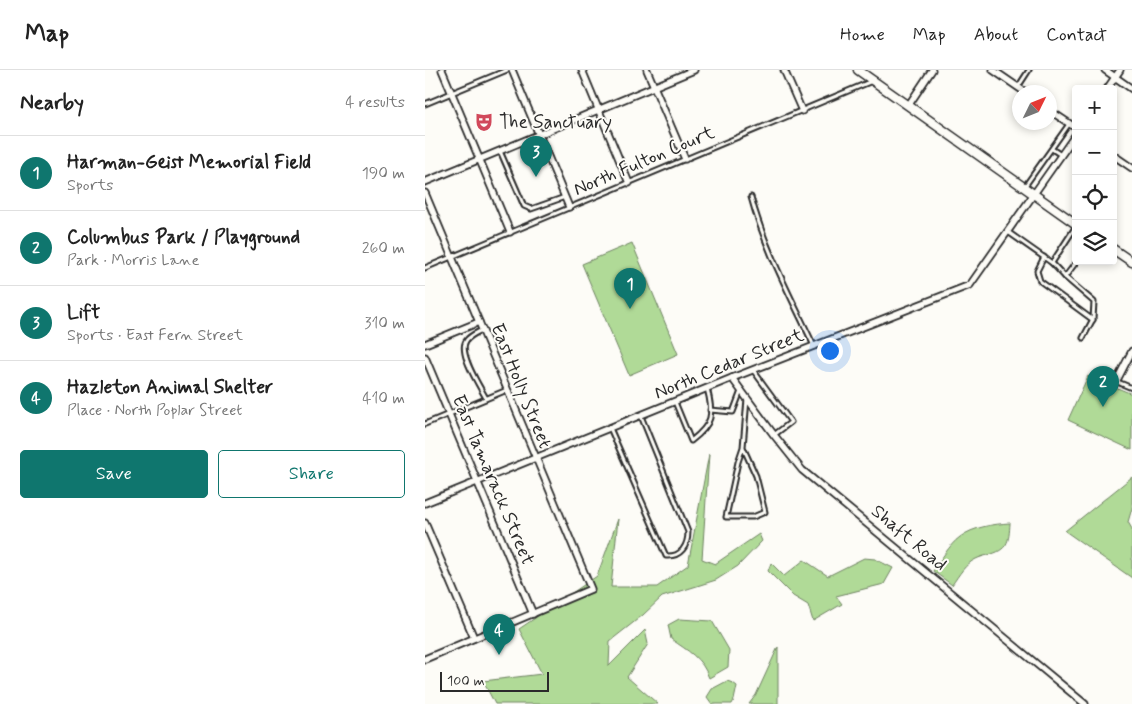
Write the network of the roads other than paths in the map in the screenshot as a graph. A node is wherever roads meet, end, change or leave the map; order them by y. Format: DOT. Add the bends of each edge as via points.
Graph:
graph roads {
  1 [pos="442,70"];
  2 [pos="507,70"];
  3 [pos="512,70"];
  4 [pos="582,70"];
  5 [pos="647,70"];
  6 [pos="694,70"];
  7 [pos="784,70"];
  8 [pos="858,70"];
  9 [pos="932,70"];
  10 [pos="993,70"];
  11 [pos="1029,70"];
  12 [pos="1105,70"];
  13 [pos="1120,70"];
  14 [pos="1115,77"];
  15 [pos="874,81"];
  16 [pos="1014,85"];
  17 [pos="1018,85"];
  18 [pos="1110,85"];
  19 [pos="654,87"];
  20 [pos="1132,89"];
  21 [pos="452,93"];
  22 [pos="425,104"];
  23 [pos="907,106"];
  24 [pos="598,110"];
  25 [pos="802,111"];
  26 [pos="1057,115"];
  27 [pos="1070,124"];
  28 [pos="539,134"];
  29 [pos="1072,140"];
  30 [pos="1052,149"];
  31 [pos="500,151"];
  32 [pos="1061,155"];
  33 [pos="1117,158"];
  34 [pos="480,159"];
  35 [pos="685,160"];
  36 [pos="1132,168"];
  37 [pos="425,182"];
  38 [pos="629,183"];
  39 [pos="1024,187"];
  40 [pos="425,193"];
  41 [pos="1033,194"];
  42 [pos="751,197"];
  43 [pos="565,198"];
  44 [pos="569,208"];
  45 [pos="1072,222"];
  46 [pos="1072,231"];
  47 [pos="510,232"];
  48 [pos="1007,232"];
  49 [pos="1117,252"];
  50 [pos="452,256"];
  51 [pos="1043,257"];
  52 [pos="1132,262"];
  53 [pos="1052,263"];
  54 [pos="1074,265"];
  55 [pos="425,268"];
  56 [pos="1065,277"];
  57 [pos="1093,320"];
  58 [pos="479,322"];
  59 [pos="482,330"];
  60 [pos="1083,338"];
  61 [pos="425,344"];
  62 [pos="814,346"];
  63 [pos="1132,351"];
  64 [pos="425,357"];
  65 [pos="753,370"];
  66 [pos="1098,374"];
  67 [pos="732,378"];
  68 [pos="1116,382"];
  69 [pos="707,388"];
  70 [pos="1132,388"];
  71 [pos="507,390"];
  72 [pos="741,390"];
  73 [pos="486,398"];
  74 [pos="747,399"];
  75 [pos="675,401"];
  76 [pos="710,410"];
  77 [pos="449,414"];
  78 [pos="640,415"];
  79 [pos="425,424"];
  80 [pos="610,428"];
  81 [pos="774,435"];
  82 [pos="743,448"];
  83 [pos="535,458"];
  84 [pos="477,481"];
  85 [pos="425,504"];
  86 [pos="425,523"];
  87 [pos="533,614"];
  88 [pos="473,638"];
  89 [pos="425,658"];
  90 [pos="1085,704"];
  1 -- 21 [label="street"];
  2 -- 21 [label="lane"];
  3 -- 28 [label="street"];
  4 -- 24 [label="street"];
  5 -- 19 [label="street"];
  6 -- 19 [label="street"];
  7 -- 25 [label="street"];
  8 -- 15 [label="street"];
  9 -- 23 [label="street"];
  10 -- 16 [label="street"];
  11 -- 17 [label="lane"];
  12 -- 14 [label="street"];
  13 -- 14 [label="street"];
  14 -- 18 [label="street"];
  14 -- 20 [label="street"];
  15 -- 23 [label="street"];
  15 -- 25 [label="lane, North Fulton Court"];
  19 -- 24 [label="street"];
  19 -- 35 [label="street"];
  21 -- 22 [label="lane"];
  21 -- 34 [label="street"];
  23 -- 39 [label="street"];
  24 -- 28 [label="street"];
  24 -- 38 [label="street"];
  25 -- 35 [label="lane, North Fulton Court"];
  26 -- 27 [label="street"];
  27 -- 30 [label="lane"];
  28 -- 31 [label="street"];
  28 -- 43 [label="street"];
  29 -- 32 [label="street, North Cedar Street"];
  30 -- 32 [label="lane"];
  30 -- 39 [label="lane"];
  31 -- 34 [label="street"];
  31 -- 43 [label="lane" via="525,206 531,208"];
  32 -- 41 [label="street, North Cedar Street"];
  33 -- 36 [label="street"];
  34 -- 37 [label="street"];
  34 -- 47 [label="street"];
  35 -- 38 [label="lane, North Fulton Court"];
  38 -- 44 [label="lane, North Fulton Court"];
  39 -- 41 [label="street"];
  40 -- 50 [label="street, East Holly Street"];
  41 -- 45 [label="street"];
  41 -- 48 [label="street, North Cedar Street"];
  42 -- 62 [label="lane" via="780,274"];
  43 -- 44 [label="street"];
  44 -- 47 [label="lane, North Fulton Court"];
  46 -- 53 [label="lane"];
  47 -- 50 [label="lane, North Fulton Court"];
  48 -- 51 [label="lane"];
  48 -- 62 [label="street, North Cedar Street" via="970,284"];
  49 -- 52 [label="street"];
  50 -- 55 [label="lane, North Fulton Court"];
  50 -- 58 [label="street, East Holly Street"];
  51 -- 53 [label="lane"];
  51 -- 57 [label="lane" via="1037,271 1040,281"];
  53 -- 56 [label="lane"];
  54 -- 56 [label="lane"];
  56 -- 57 [label="lane" via="1094,302"];
  57 -- 60 [label="lane"];
  58 -- 59 [label="street, East Holly Street"];
  58 -- 61 [label="street"];
  59 -- 71 [label="street, East Holly Street"];
  59 -- 73 [label="lane" via="467,338 464,346 466,360"];
  62 -- 65 [label="street, North Cedar Street"];
  63 -- 68 [label="street"];
  64 -- 77 [label="street, East Tamarack Street"];
  65 -- 67 [label="street, North Cedar Street"];
  65 -- 81 [label="lane" via="791,422"];
  66 -- 68 [label="lane"];
  67 -- 69 [label="street, North Cedar Street"];
  67 -- 72 [label="street, Shaft Road"];
  68 -- 70 [label="lane"];
  69 -- 75 [label="street, North Cedar Street"];
  69 -- 76 [label="lane"];
  71 -- 73 [label="lane"];
  71 -- 83 [label="street, East Holly Street"];
  72 -- 74 [label="street, Shaft Road"];
  72 -- 76 [label="lane" via="733,412"];
  73 -- 77 [label="lane"];
  74 -- 81 [label="street, Shaft Road"];
  74 -- 82 [label="lane"];
  75 -- 76 [label="lane" via="691,441 709,423"];
  75 -- 78 [label="street, North Cedar Street"];
  77 -- 79 [label="lane"];
  77 -- 84 [label="street, East Tamarack Street"];
  78 -- 80 [label="street, North Cedar Street"];
  78 -- 80 [label="lane" via="688,532 688,542 673,557 666,556"];
  80 -- 83 [label="street, North Cedar Street"];
  81 -- 90 [label="street, Shaft Road" via="802,470"];
  82 -- 82 [label="lane" via="756,476 765,512 753,517 726,517"];
  83 -- 84 [label="street, North Cedar Street"];
  83 -- 87 [label="street, East Holly Street" via="591,589"];
  84 -- 85 [label="street, North Cedar Street"];
  84 -- 87 [label="street, East Tamarack Street"];
  86 -- 88 [label="street"];
  87 -- 88 [label="street"];
  88 -- 89 [label="street"];
}
